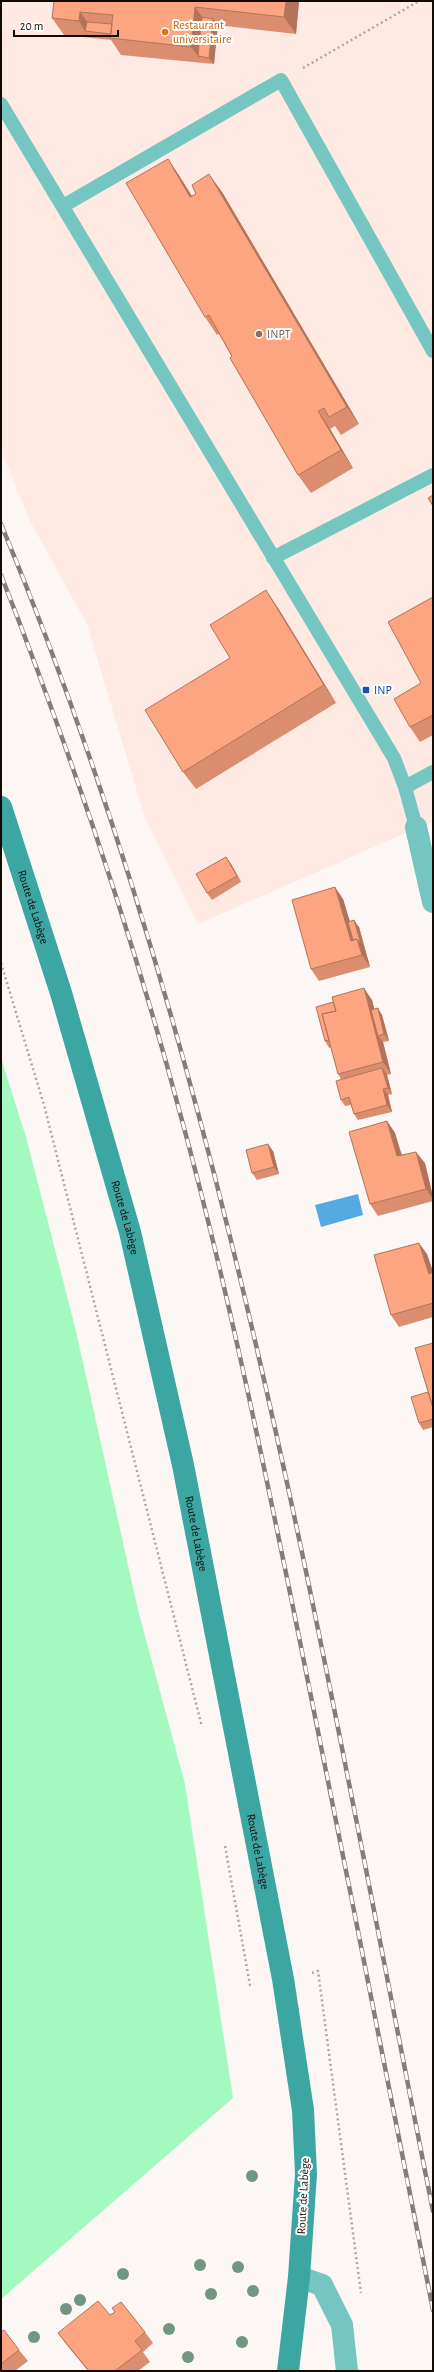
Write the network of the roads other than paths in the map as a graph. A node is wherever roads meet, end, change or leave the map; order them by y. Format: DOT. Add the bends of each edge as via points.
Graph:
graph roads {
  1 [pos="1,104"];
  2 [pos="62,206"];
  3 [pos="433,351"];
  4 [pos="433,475"];
  5 [pos="273,558"];
  6 [pos="433,772"];
  7 [pos="405,787"];
  8 [pos="1,807"];
  9 [pos="416,827"];
  10 [pos="433,902"];
  11 [pos="298,2277"];
  12 [pos="288,2371"];
  13 [pos="347,2371"];
  1 -- 2 [label="lane"];
  2 -- 3 [label="lane" via="281,80"];
  2 -- 5 [label="lane"];
  4 -- 5 [label="lane"];
  5 -- 7 [label="lane" via="394,758"];
  6 -- 7 [label="lane"];
  7 -- 9 [label="lane"];
  8 -- 11 [label="main road, Route de Labège" via="59,985 128,1224 183,1465 282,1971 303,2110 306,2174"];
  9 -- 10 [label="street"];
  11 -- 12 [label="main road, Route de Labège"];
  11 -- 13 [label="street" via="322,2285 342,2324"];
}
